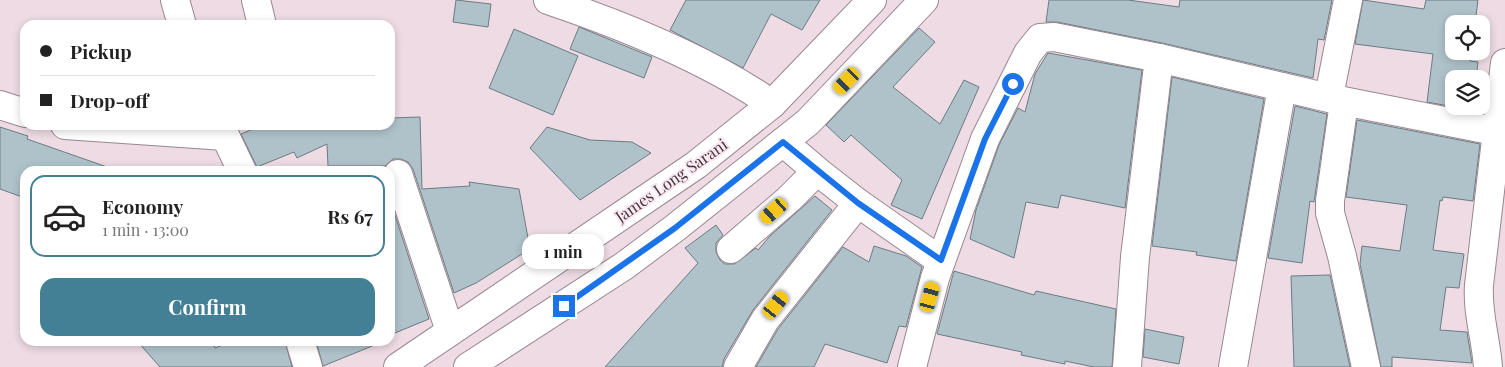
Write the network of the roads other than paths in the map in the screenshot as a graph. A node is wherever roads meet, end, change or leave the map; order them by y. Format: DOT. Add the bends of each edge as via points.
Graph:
graph roads {
  1 [pos="175,0"];
  2 [pos="256,0"];
  3 [pos="548,0"];
  4 [pos="872,0"];
  5 [pos="924,0"];
  6 [pos="1348,0"];
  7 [pos="181,20"];
  8 [pos="261,20"];
  9 [pos="1159,58"];
  10 [pos="1505,63"];
  11 [pos="1282,87"];
  12 [pos="1339,101"];
  13 [pos="772,104"];
  14 [pos="0,105"];
  15 [pos="20,111"];
  16 [pos="196,130"];
  17 [pos="222,131"];
  18 [pos="1502,132"];
  19 [pos="783,142"];
  20 [pos="240,166"];
  21 [pos="817,171"];
  22 [pos="398,174"];
  23 [pos="858,203"];
  24 [pos="731,248"];
  25 [pos="941,260"];
  26 [pos="450,331"];
  27 [pos="302,346"];
  28 [pos="308,367"];
  29 [pos="398,367"];
  30 [pos="468,367"];
  31 [pos="738,367"];
  32 [pos="912,367"];
  33 [pos="1127,367"];
  34 [pos="1233,367"];
  35 [pos="1366,367"];
  36 [pos="1488,367"];
  1 -- 7 [label="street"];
  2 -- 8 [label="street"];
  3 -- 13 [label="street" via="631,31 743,85"];
  4 -- 13 [label="street, James Long Sarani"];
  5 -- 19 [label="street" via="808,122"];
  6 -- 12 [label="street" via="1331,86"];
  9 -- 11 [label="street"];
  9 -- 25 [label="street" via="1040,38 1028,53 985,139"];
  9 -- 33 [label="street" via="1135,257"];
  10 -- 18 [label="street"];
  11 -- 12 [label="street"];
  11 -- 34 [label="street"];
  12 -- 18 [label="street"];
  12 -- 35 [label="street" via="1330,212"];
  13 -- 26 [label="street, James Long Sarani" via="696,165"];
  14 -- 15 [label="street"];
  16 -- 17 [label="street"];
  17 -- 20 [label="street"];
  18 -- 36 [label="street" via="1478,285 1478,307"];
  19 -- 21 [label="street"];
  19 -- 30 [label="street" via="624,266"];
  21 -- 23 [label="street"];
  21 -- 24 [label="street"];
  22 -- 26 [label="street"];
  23 -- 25 [label="street"];
  23 -- 31 [label="street" via="765,320"];
  25 -- 32 [label="street"];
  26 -- 29 [label="street, James Long Sarani"];
  27 -- 28 [label="street"];
}
